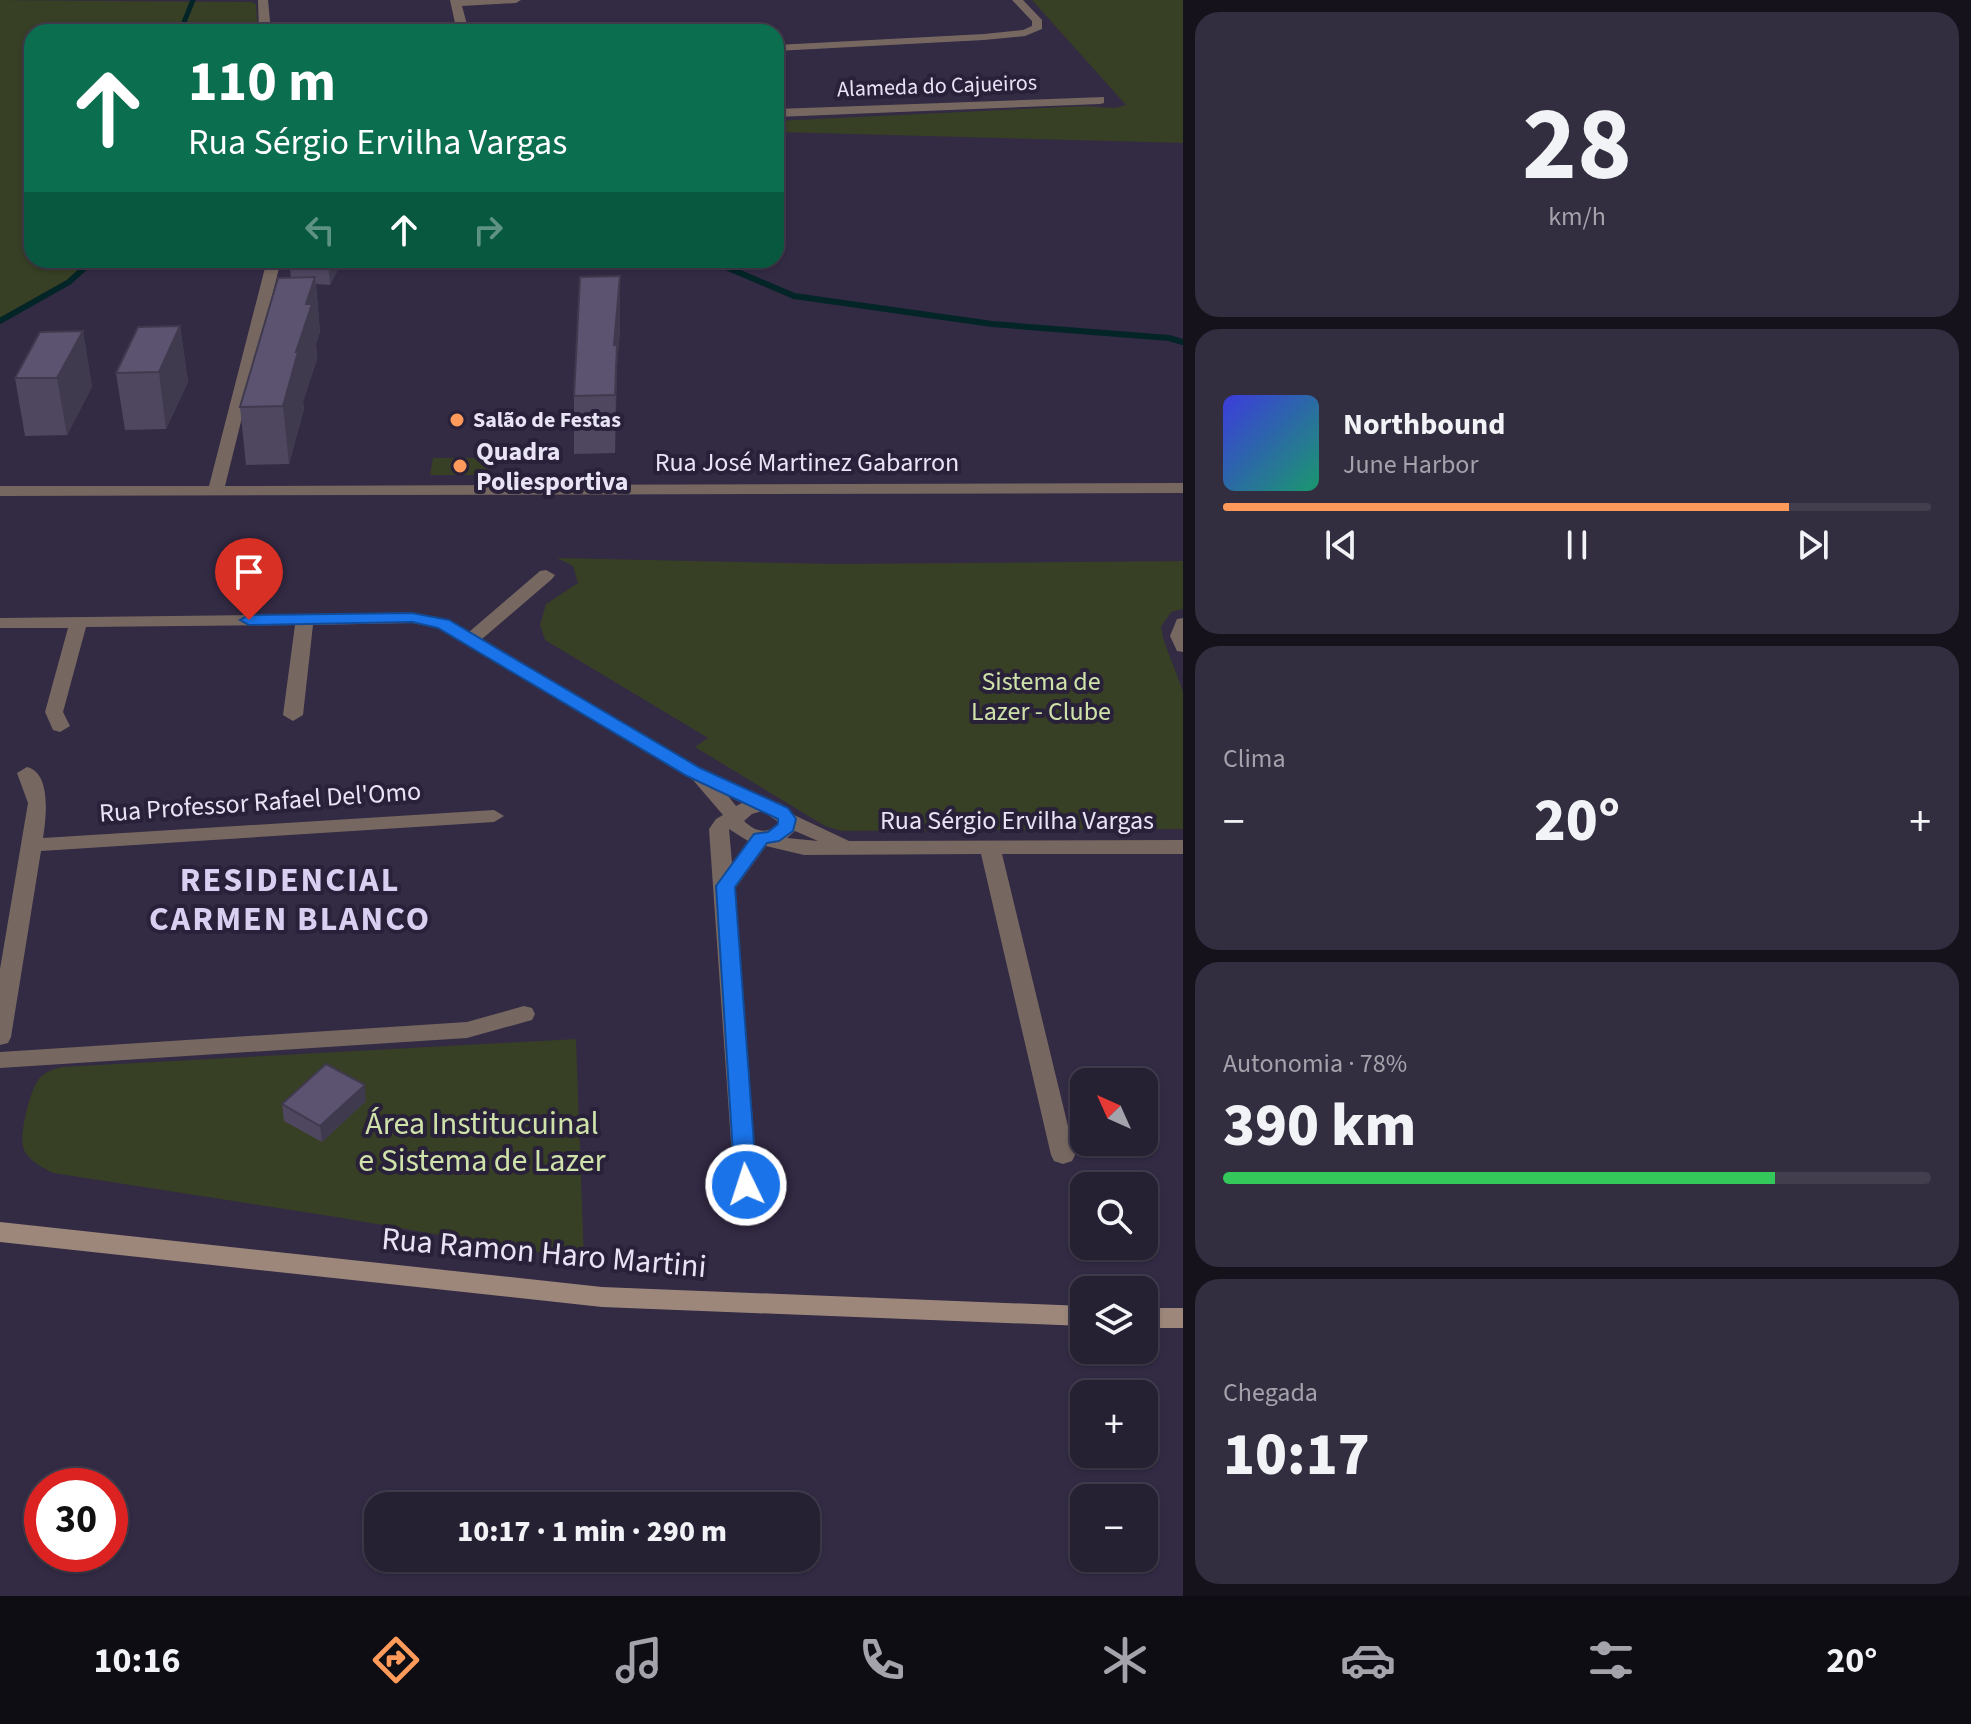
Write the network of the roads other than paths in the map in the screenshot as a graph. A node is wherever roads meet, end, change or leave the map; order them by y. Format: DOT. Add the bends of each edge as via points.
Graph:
graph roads {
  1 [pos="263,0"];
  2 [pos="516,0"];
  3 [pos="1017,0"];
  4 [pos="455,1"];
  5 [pos="264,24"];
  6 [pos="461,24"];
  7 [pos="784,48"];
  8 [pos="1100,100"];
  9 [pos="784,113"];
  10 [pos="272,268"];
  11 [pos="1183,488"];
  12 [pos="216,489"];
  13 [pos="0,491"];
  14 [pos="546,575"];
  15 [pos="305,619"];
  16 [pos="78,622"];
  17 [pos="0,623"];
  18 [pos="1183,623"];
  19 [pos="470,640"];
  20 [pos="1183,647"];
  21 [pos="293,715"];
  22 [pos="60,726"];
  23 [pos="693,772"];
  24 [pos="27,773"];
  25 [pos="762,805"];
  26 [pos="494,816"];
  27 [pos="736,817"];
  28 [pos="787,819"];
  29 [pos="761,838"];
  30 [pos="30,845"];
  31 [pos="990,847"];
  32 [pos="1183,847"];
  33 [pos="851,849"];
  34 [pos="726,886"];
  35 [pos="524,1014"];
  36 [pos="0,1037"];
  37 [pos="0,1060"];
  38 [pos="1063,1155"];
  39 [pos="746,1185"];
  40 [pos="0,1232"];
  41 [pos="1070,1315"];
  42 [pos="1158,1318"];
  43 [pos="1183,1318"];
  1 -- 5 [label="street"];
  2 -- 4 [label="street"];
  3 -- 7 [label="street" via="1038,27 984,37"];
  4 -- 6 [label="street"];
  8 -- 9 [label="street, Alameda do Cajueiros"];
  10 -- 12 [label="street"];
  11 -- 12 [label="street, Rua José Martinez Gabarron"];
  12 -- 13 [label="street, Rua José Martinez Gabarron"];
  14 -- 19 [label="street"];
  15 -- 16 [label="street, Rua Sérgio Ervilha Vargas"];
  15 -- 19 [label="street, Rua Sérgio Ervilha Vargas" via="412,618 443,624"];
  15 -- 21 [label="street"];
  16 -- 17 [label="street, Rua Sérgio Ervilha Vargas"];
  16 -- 22 [label="street" via="54,712"];
  18 -- 20 [label="street"];
  19 -- 23 [label="street, Rua Sérgio Ervilha Vargas"];
  23 -- 25 [label="street, Rua Sérgio Ervilha Vargas"];
  23 -- 27 [label="street, Rua Sérgio Ervilha Vargas"];
  24 -- 30 [label="street" via="38,803"];
  25 -- 27 [label="street" via="750,806"];
  25 -- 28 [label="street, Rua Sérgio Ervilha Vargas"];
  26 -- 30 [label="street, Rua Professor Rafael Del'Omo"];
  27 -- 29 [label="street, Rua Sérgio Ervilha Vargas" via="740,831"];
  27 -- 34 [label="street" via="719,829"];
  28 -- 29 [label="street" via="782,833"];
  28 -- 33 [label="street, Rua Sérgio Ervilha Vargas"];
  29 -- 33 [label="street, Rua Sérgio Ervilha Vargas" via="804,848"];
  29 -- 34 [label="street"];
  30 -- 36 [label="street"];
  31 -- 32 [label="street, Rua Sérgio Ervilha Vargas"];
  31 -- 33 [label="street, Rua Sérgio Ervilha Vargas"];
  31 -- 38 [label="street"];
  34 -- 39 [label="street"];
  35 -- 37 [label="street" via="467,1030"];
  40 -- 41 [label="main road, Rua Ramon Haro Martini" via="602,1297"];
  42 -- 43 [label="main road"];
}
